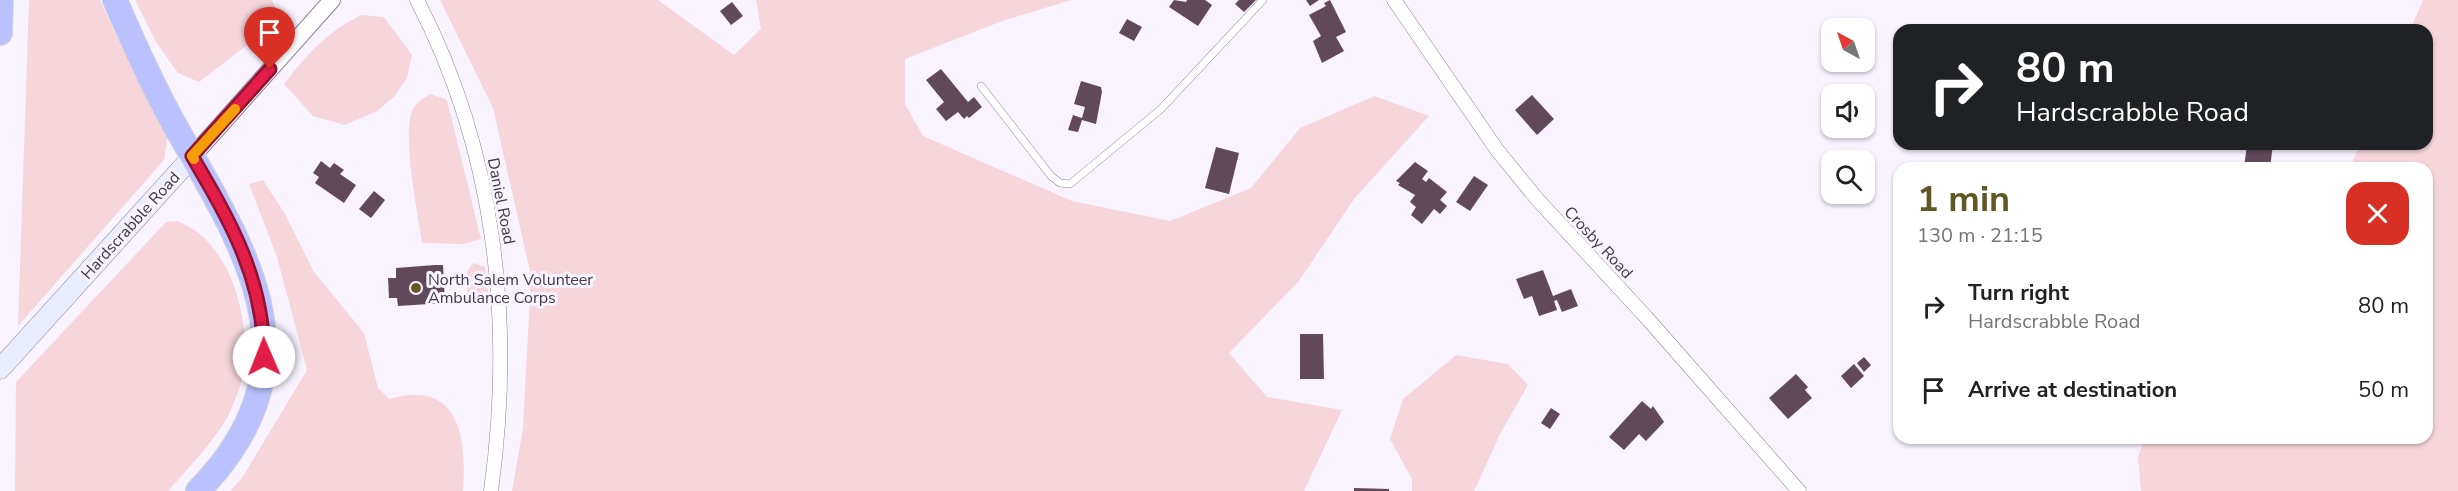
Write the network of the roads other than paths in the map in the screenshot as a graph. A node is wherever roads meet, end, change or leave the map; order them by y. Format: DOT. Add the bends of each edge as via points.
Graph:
graph roads {
  1 [pos="1,0"];
  2 [pos="115,0"];
  3 [pos="332,0"];
  4 [pos="417,0"];
  5 [pos="1263,0"];
  6 [pos="1394,0"];
  7 [pos="0,33"];
  8 [pos="981,86"];
  9 [pos="192,156"];
  10 [pos="0,369"];
  11 [pos="198,491"];
  12 [pos="491,491"];
  13 [pos="1799,491"];
  1 -- 7 [label="highway"];
  2 -- 9 [label="highway" via="152,83"];
  3 -- 9 [label="street, Hardscrabble Road"];
  4 -- 12 [label="street, Daniel Road" via="452,74 471,132 495,252 501,376"];
  5 -- 8 [label="lane" via="1161,109 1070,184 1051,176"];
  6 -- 13 [label="street, Crosby Road" via="1497,150 1537,199"];
  9 -- 10 [label="main road, Hardscrabble Road"];
  9 -- 11 [label="highway" via="246,256 264,331 260,385 251,414 222,463"];
}
